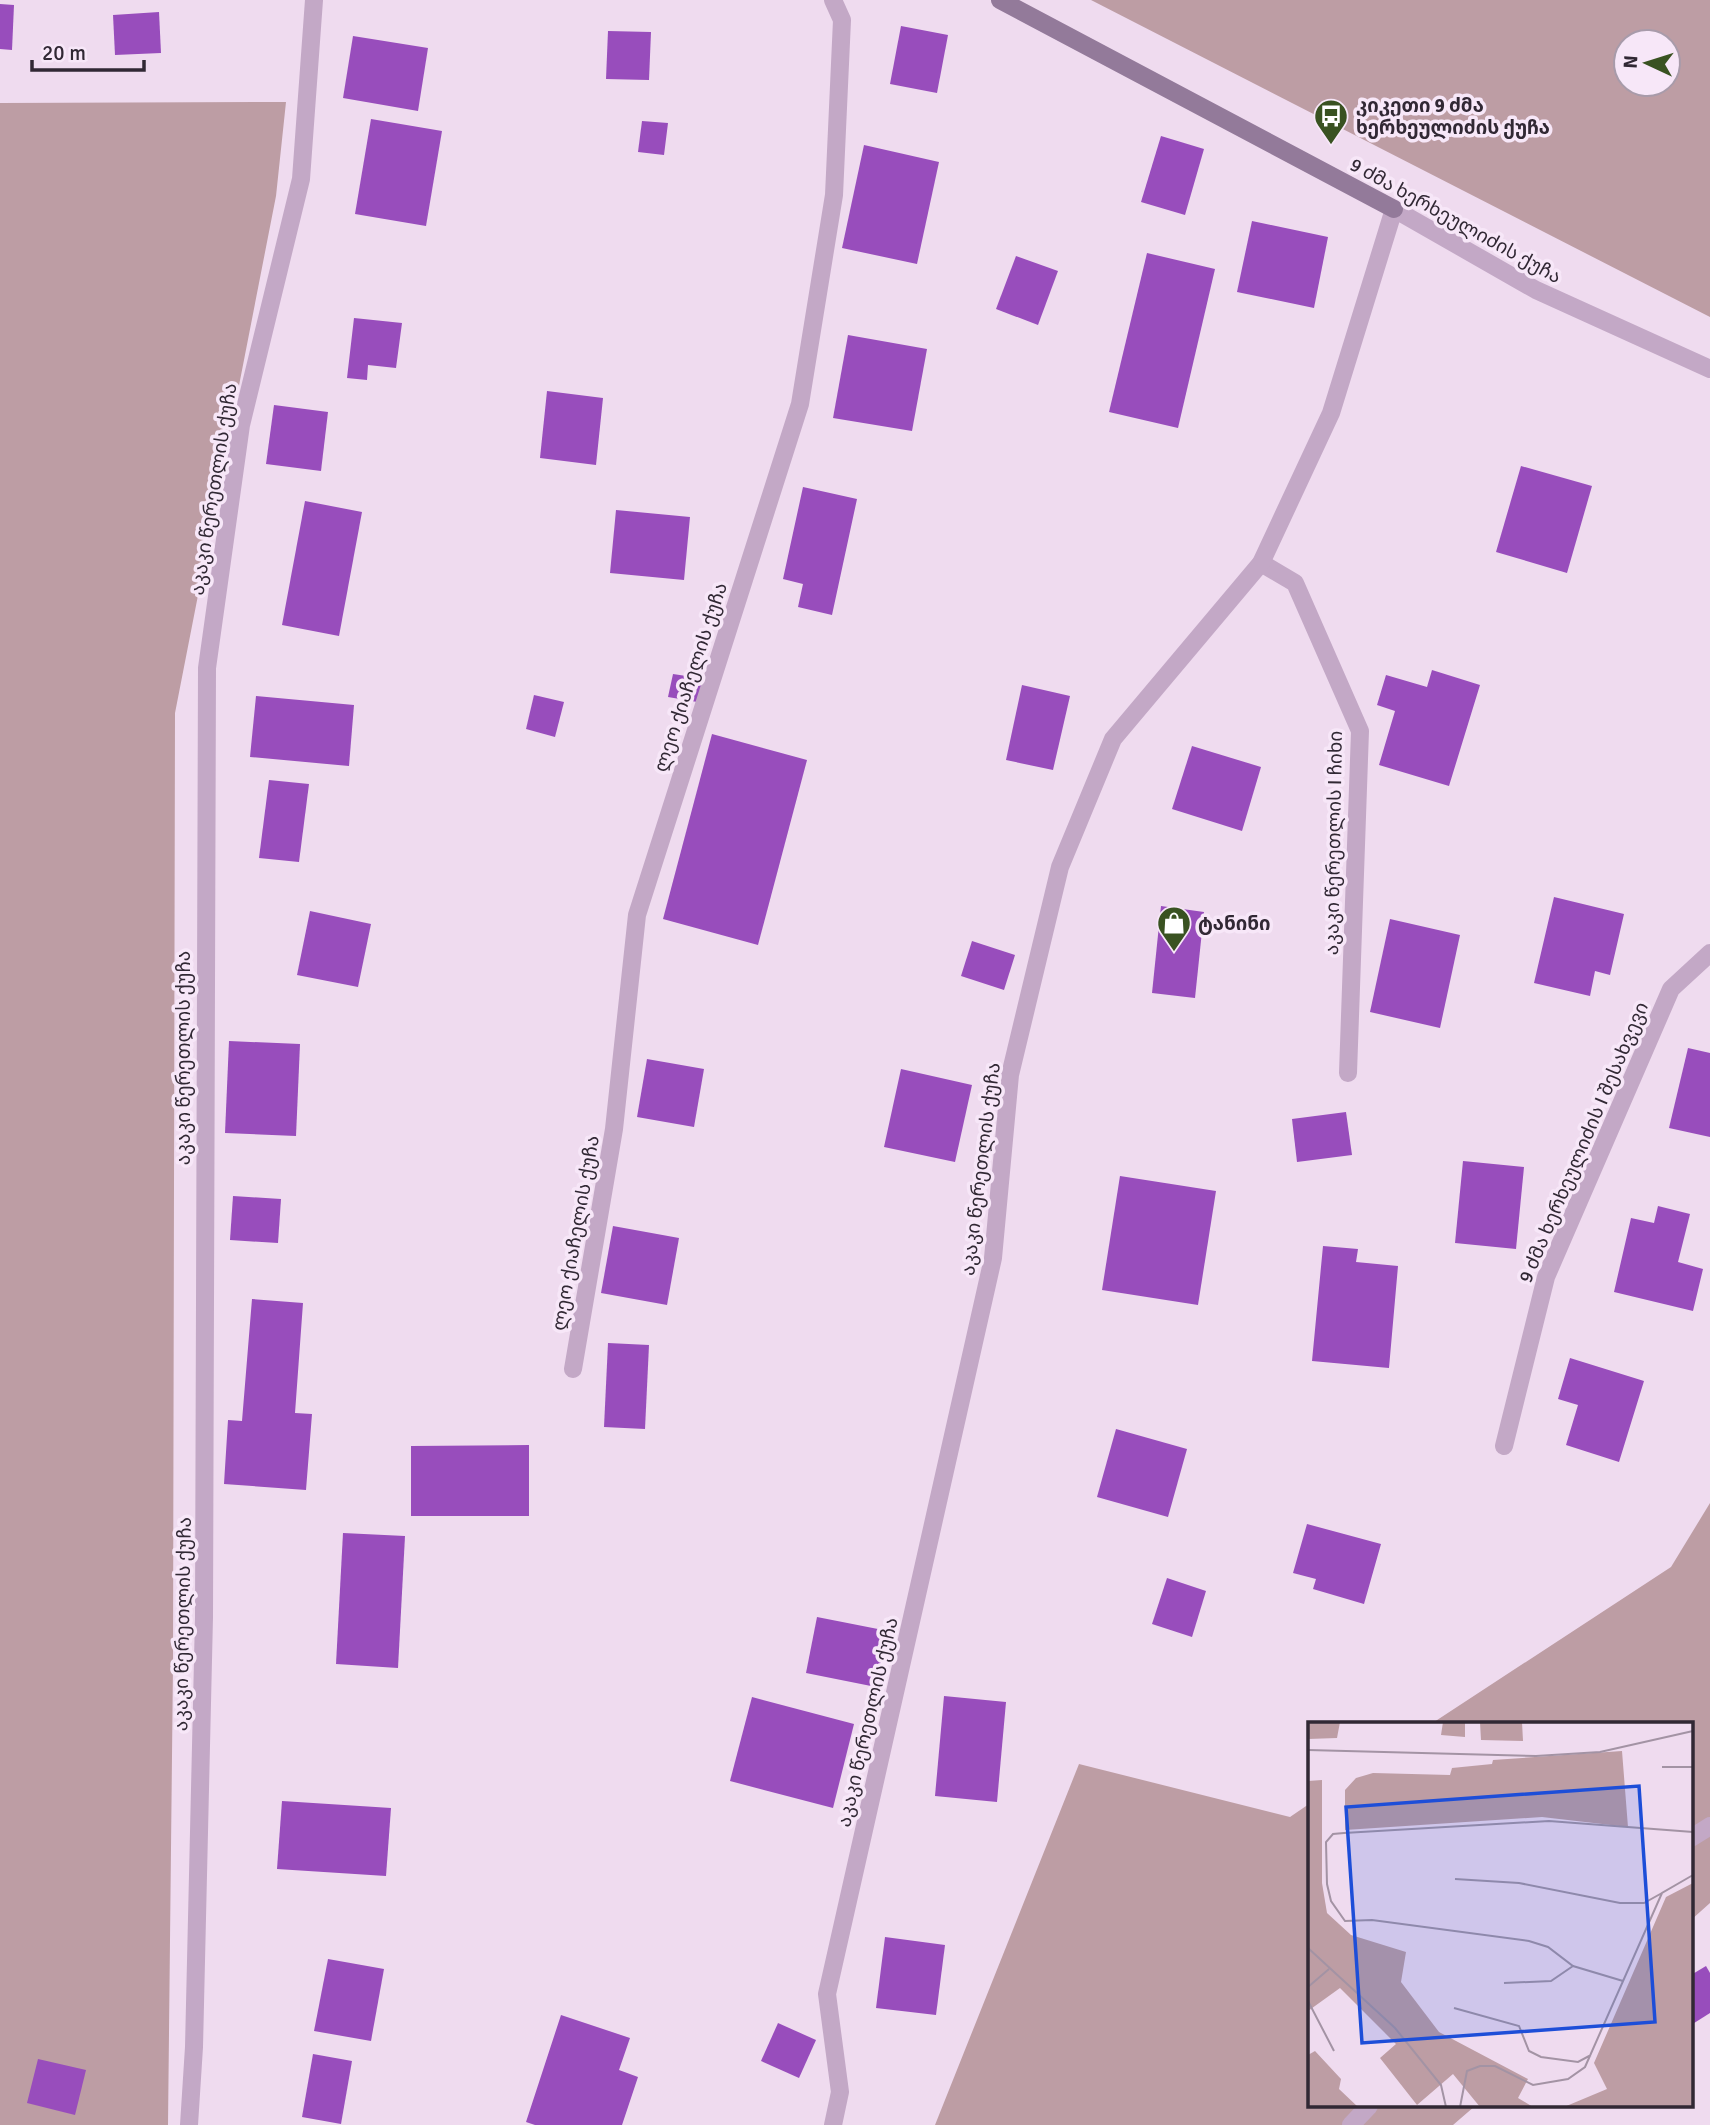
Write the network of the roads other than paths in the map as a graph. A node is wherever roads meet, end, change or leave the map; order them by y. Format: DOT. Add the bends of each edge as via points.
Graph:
graph roads {
  1 [pos="314,0"];
  2 [pos="833,0"];
  3 [pos="1000,0"];
  4 [pos="1394,209"];
  5 [pos="1710,369"];
  6 [pos="1261,563"];
  7 [pos="1710,953"];
  8 [pos="1348,1073"];
  9 [pos="573,1370"];
  10 [pos="1504,1446"];
  11 [pos="1710,1826"];
  12 [pos="1692,1837"];
  13 [pos="1367,2108"];
  14 [pos="189,2125"];
  15 [pos="833,2125"];
  16 [pos="1351,2125"];
  1 -- 14 [label="street, აკაკი წერეთლის ქუჩა" via="301,179 241,425 207,667 204,1617"];
  2 -- 9 [label="street, ლეო ქიაჩელის ქუჩა" via="842,20 834,195 800,404 637,915 614,1129"];
  3 -- 4 [label="street, 9 ძმა ხერხეულიძის ქუჩა"];
  4 -- 5 [label="street, 9 ძმა ხერხეულიძის ქუჩა" via="1535,289"];
  4 -- 6 [label="street, აკაკი წერეთლის ქუჩა" via="1331,413"];
  6 -- 8 [label="street, აკაკი წერეთლის I ჩიხი" via="1295,583 1360,731"];
  6 -- 15 [label="street, აკაკი წერეთლის ქუჩა" via="1113,739 1060,867 1010,1075 993,1258 827,1994 840,2092"];
  7 -- 10 [label="street, 9 ძმა ხერხეულიძის I შესახვევი" via="1671,989 1546,1277"];
  11 -- 12 [label="street"];
  13 -- 16 [label="street"];
}
